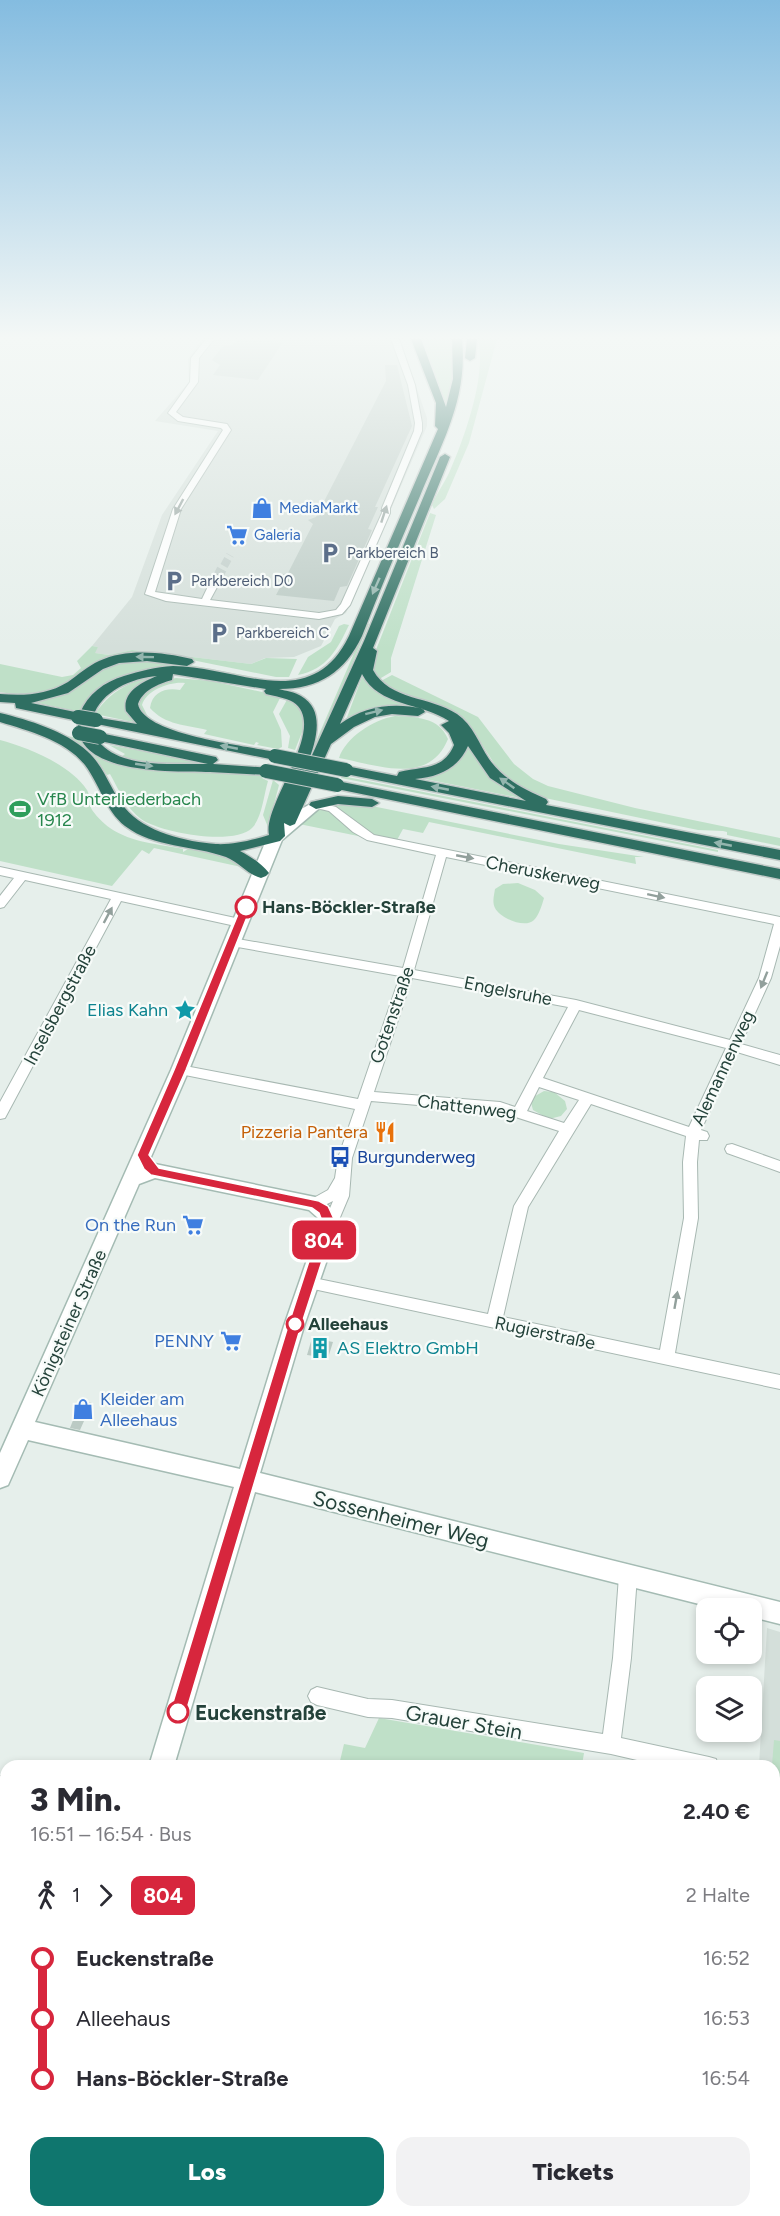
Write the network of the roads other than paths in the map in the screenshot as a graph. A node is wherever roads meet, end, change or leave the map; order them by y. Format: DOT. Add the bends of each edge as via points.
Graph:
graph roads {
  1 [pos="219,442"];
  2 [pos="412,442"];
  3 [pos="438,442"];
  4 [pos="451,442"];
  5 [pos="217,578"];
  6 [pos="206,600"];
  7 [pos="362,617"];
  8 [pos="353,641"];
  9 [pos="370,641"];
  10 [pos="0,700"];
  11 [pos="0,717"];
  12 [pos="183,737"];
  13 [pos="325,743"];
  14 [pos="305,751"];
  15 [pos="346,770"];
  16 [pos="266,771"];
  17 [pos="316,805"];
  18 [pos="600,820"];
  19 [pos="290,821"];
  20 [pos="276,837"];
  21 [pos="202,847"];
  22 [pos="442,852"];
  23 [pos="780,855"];
  24 [pos="746,867"];
  25 [pos="0,871"];
  26 [pos="261,873"];
  27 [pos="780,874"];
  28 [pos="22,876"];
  29 [pos="118,896"];
  30 [pos="0,904"];
  31 [pos="240,923"];
  32 [pos="780,923"];
  33 [pos="232,942"];
  34 [pos="407,972"];
  35 [pos="576,1004"];
  36 [pos="733,1046"];
  37 [pos="780,1060"];
  38 [pos="180,1070"];
  39 [pos="536,1081"];
  40 [pos="364,1100"];
  41 [pos="587,1100"];
  42 [pos="519,1112"];
  43 [pos="0,1114"];
  44 [pos="567,1129"];
  45 [pos="698,1135"];
  46 [pos="732,1149"];
  47 [pos="143,1155"];
  48 [pos="780,1167"];
  49 [pos="155,1172"];
  50 [pos="342,1178"];
  51 [pos="132,1179"];
  52 [pos="315,1204"];
  53 [pos="325,1237"];
  54 [pos="309,1283"];
  55 [pos="494,1322"];
  56 [pos="666,1358"];
  57 [pos="780,1382"];
  58 [pos="22,1429"];
  59 [pos="0,1478"];
  60 [pos="249,1481"];
  61 [pos="628,1576"];
  62 [pos="780,1612"];
  63 [pos="317,1696"];
  64 [pos="611,1745"];
  65 [pos="163,1760"];
  66 [pos="681,1760"];
  1 -- 2 [label="street, one-way" via="177,509 150,594 319,616 339,612 345,605"];
  3 -- 7 [label="highway, one-way"];
  4 -- 9 [label="highway"];
  5 -- 6 [label="street"];
  7 -- 8 [label="highway"];
  7 -- 10 [label="highway, one-way" via="335,659 308,676 272,678 161,657 132,657 100,666 47,697"];
  8 -- 14 [label="highway"];
  8 -- 16 [label="highway, one-way" via="331,672 309,682 275,685 196,671 154,672 107,689 91,705 85,718 85,730 92,742 127,762"];
  9 -- 13 [label="highway"];
  18 -- 9 [label="highway, one-way" via="521,793 489,768 468,732 455,719 374,684 366,670"];
  10 -- 12 [label="highway, bridge"];
  11 -- 16 [label="highway, bridge"];
  11 -- 21 [label="highway" via="52,737 85,756 116,809 133,825 163,839"];
  12 -- 14 [label="highway" via="138,719 131,705 138,691 162,678 183,676 290,696 306,705 310,713"];
  15 -- 12 [label="highway, one-way, bridge"];
  13 -- 15 [label="highway, one-way" via="364,714 394,708 441,720 455,731 461,745 453,762 420,775"];
  13 -- 19 [label="highway"];
  14 -- 20 [label="highway" via="278,816"];
  18 -- 15 [label="highway, one-way"];
  16 -- 24 [label="highway, bridge"];
  17 -- 19 [label="main road"];
  17 -- 22 [label="street, Cheruskerweg" via="336,810 367,836"];
  17 -- 24 [label="highway" via="338,800 370,802 561,842"];
  23 -- 18 [label="highway, one-way"];
  19 -- 20 [label="main road"];
  20 -- 21 [label="highway" via="248,846"];
  20 -- 26 [label="main road, Königsteiner Straße"];
  21 -- 26 [label="highway" via="243,857"];
  22 -- 32 [label="street, Cheruskerweg, one-way"];
  22 -- 34 [label="street, Gotenstraße"];
  24 -- 27 [label="highway"];
  25 -- 28 [label="street"];
  26 -- 31 [label="main road, Königsteiner Straße"];
  28 -- 29 [label="street"];
  28 -- 30 [label="street"];
  29 -- 31 [label="street"];
  43 -- 29 [label="street, Inselsbergstraße, one-way"];
  31 -- 33 [label="main road, Königsteiner Straße"];
  32 -- 36 [label="street, Alemannenweg, one-way" via="765,978"];
  33 -- 34 [label="street, Engelsruhe"];
  33 -- 38 [label="main road, Königsteiner Straße"];
  34 -- 35 [label="street, Engelsruhe"];
  34 -- 40 [label="street, Gotenstraße"];
  35 -- 36 [label="street, Engelsruhe"];
  35 -- 39 [label="street"];
  36 -- 37 [label="street, Engelsruhe"];
  36 -- 45 [label="street, Alemannenweg"];
  38 -- 40 [label="street, Chattenweg"];
  38 -- 47 [label="main road, Königsteiner Straße"];
  39 -- 41 [label="street"];
  39 -- 42 [label="street"];
  40 -- 42 [label="street, Chattenweg" via="501,1107"];
  40 -- 50 [label="street, Gotenstraße"];
  41 -- 44 [label="street"];
  41 -- 45 [label="street"];
  42 -- 44 [label="street, Chattenweg"];
  44 -- 55 [label="street" via="521,1206"];
  56 -- 45 [label="street, Alemannenweg, one-way" via="691,1218 690,1162"];
  46 -- 48 [label="street"];
  47 -- 49 [label="main road"];
  47 -- 51 [label="main road, Königsteiner Straße"];
  49 -- 51 [label="main road"];
  49 -- 52 [label="main road"];
  50 -- 52 [label="street, Gotenstraße" via="333,1194"];
  50 -- 53 [label="street, Gotenstraße" via="342,1196"];
  51 -- 58 [label="main road, Königsteiner Straße"];
  52 -- 53 [label="main road" via="327,1215"];
  53 -- 54 [label="main road, Gotenstraße"];
  54 -- 55 [label="street, Rugierstraße"];
  54 -- 60 [label="main road, Gotenstraße"];
  55 -- 56 [label="street, Rugierstraße"];
  56 -- 57 [label="street, Rugierstraße"];
  58 -- 59 [label="main road, Königsteiner Straße"];
  58 -- 60 [label="main road, Sossenheimer Weg"];
  60 -- 61 [label="main road, Sossenheimer Weg"];
  60 -- 65 [label="main road, Gotenstraße"];
  61 -- 62 [label="main road, Sossenheimer Weg"];
  61 -- 64 [label="street"];
  63 -- 64 [label="street, Grauer Stein" via="368,1708"];
  64 -- 66 [label="street, Grauer Stein"];
}
